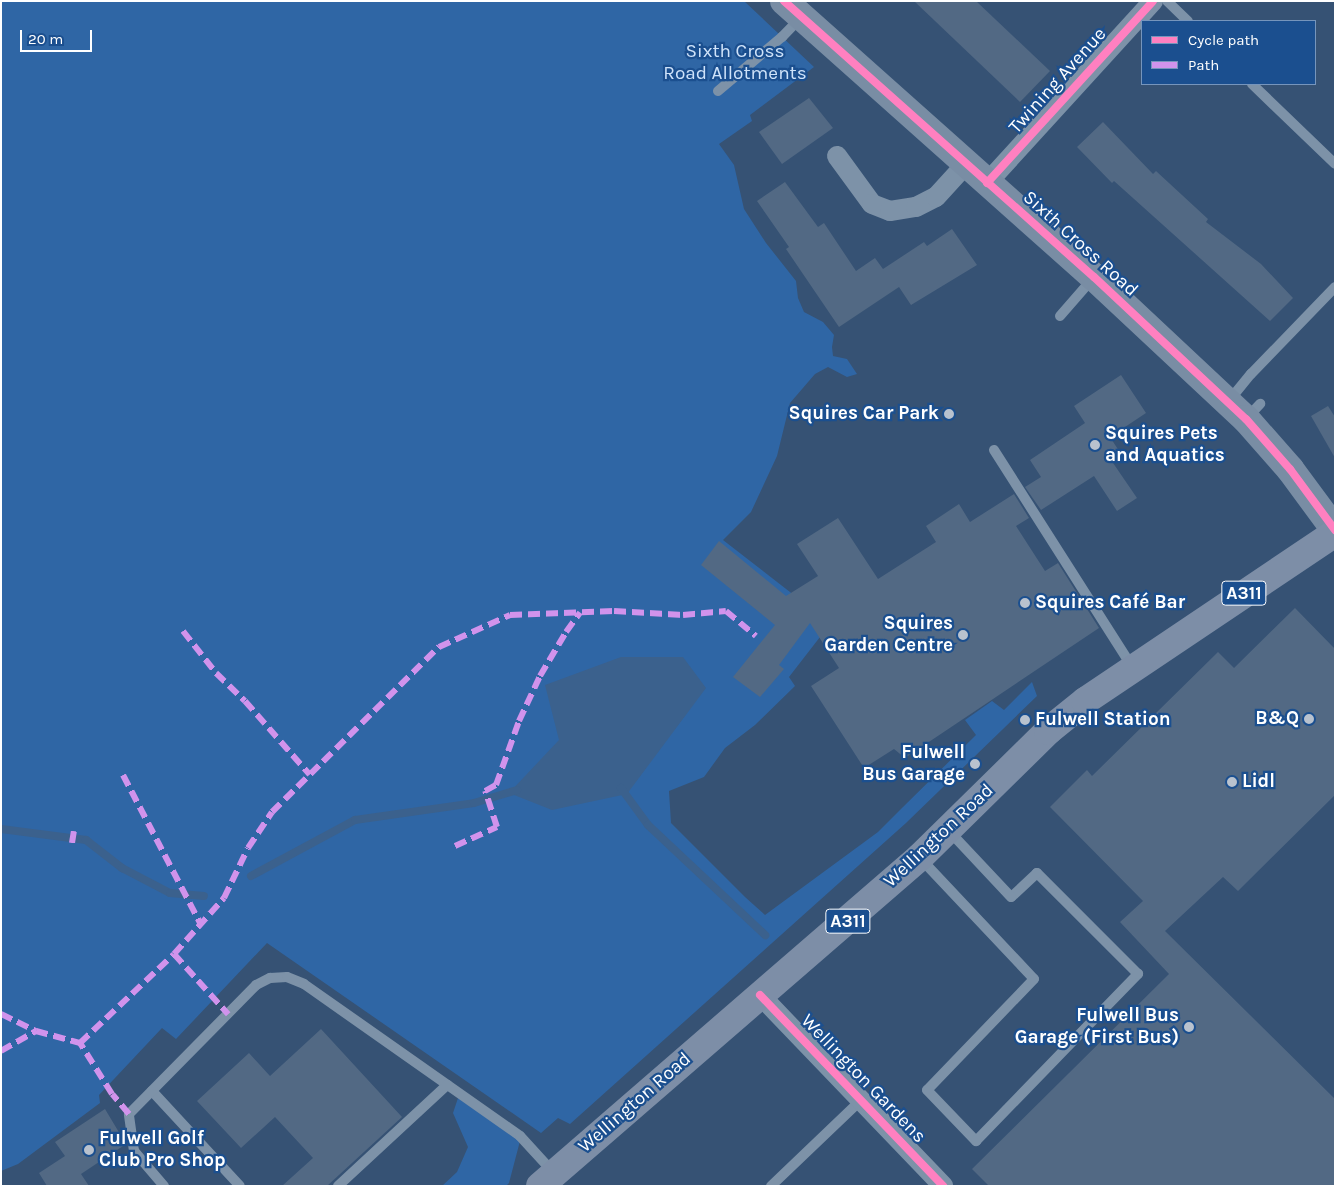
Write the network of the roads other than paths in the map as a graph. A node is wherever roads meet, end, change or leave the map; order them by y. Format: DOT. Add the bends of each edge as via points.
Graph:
graph roads {
  1 [pos="1153,1"];
  2 [pos="1167,1"];
  3 [pos="793,9"];
  4 [pos="1187,20"];
  5 [pos="1253,85"];
  6 [pos="718,91"];
  7 [pos="837,156"];
  8 [pos="966,164"];
  9 [pos="1335,164"];
  10 [pos="987,183"];
  11 [pos="1094,277"];
  12 [pos="1335,287"];
  13 [pos="1060,316"];
  14 [pos="1245,408"];
  15 [pos="994,450"];
  16 [pos="1335,531"];
  17 [pos="1132,667"];
  18 [pos="948,830"];
  19 [pos="920,857"];
  20 [pos="760,995"];
  21 [pos="447,1086"];
  22 [pos="152,1091"];
  23 [pos="861,1100"];
  24 [pos="547,1179"];
  25 [pos="164,1186"];
  26 [pos="240,1186"];
  27 [pos="338,1186"];
  28 [pos="771,1186"];
  29 [pos="943,1186"];
  1 -- 10 [label="street, Twining Avenue"];
  2 -- 4 [label="lane"];
  3 -- 6 [label="lane" via="782,37"];
  3 -- 8 [label="main road, Sixth Cross Road"];
  5 -- 9 [label="lane"];
  7 -- 8 [label="street" via="872,204 890,211 916,207 936,197"];
  8 -- 10 [label="main road, Sixth Cross Road"];
  10 -- 11 [label="main road, Sixth Cross Road"];
  11 -- 13 [label="lane"];
  11 -- 14 [label="main road, Sixth Cross Road"];
  12 -- 14 [label="lane" via="1251,374"];
  14 -- 16 [label="main road, Sixth Cross Road"];
  15 -- 17 [label="lane"];
  16 -- 17 [label="main road, Wellington Road / A311"];
  17 -- 18 [label="main road, Wellington Road / A311" via="1048,731"];
  18 -- 19 [label="main road, Wellington Road / A311"];
  18 -- 19 [label="lane" via="1011,897 1037,873 1138,974 976,1141 927,1090 1034,979"];
  19 -- 20 [label="main road, Wellington Road / A311"];
  20 -- 23 [label="street, Wellington Gardens"];
  20 -- 24 [label="main road, Wellington Road / A311"];
  21 -- 22 [label="lane" via="304,984 287,977 270,978 256,985"];
  21 -- 24 [label="lane" via="520,1136"];
  21 -- 27 [label="lane"];
  22 -- 25 [label="lane" via="129,1114 130,1123 134,1152"];
  22 -- 26 [label="lane"];
  23 -- 28 [label="lane"];
  23 -- 29 [label="street, Wellington Gardens"];
}
